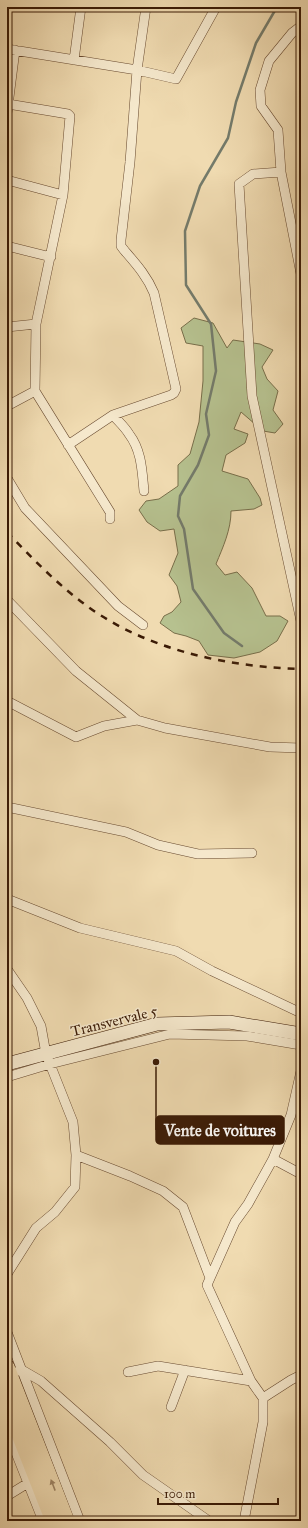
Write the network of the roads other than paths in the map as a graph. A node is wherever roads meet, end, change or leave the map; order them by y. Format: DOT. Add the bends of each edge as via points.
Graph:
graph roads {
  1 [pos="82,7"];
  2 [pos="146,7"];
  3 [pos="216,7"];
  4 [pos="301,26"];
  5 [pos="11,50"];
  6 [pos="74,60"];
  7 [pos="137,70"];
  8 [pos="8,109"];
  9 [pos="281,172"];
  10 [pos="7,180"];
  11 [pos="63,195"];
  12 [pos="7,246"];
  13 [pos="51,257"];
  14 [pos="301,274"];
  15 [pos="36,324"];
  16 [pos="7,328"];
  17 [pos="35,391"];
  18 [pos="7,406"];
  19 [pos="113,415"];
  20 [pos="68,445"];
  21 [pos="7,478"];
  22 [pos="144,491"];
  23 [pos="110,519"];
  24 [pos="7,600"];
  25 [pos="301,621"];
  26 [pos="143,624"];
  27 [pos="7,700"];
  28 [pos="136,720"];
  29 [pos="301,748"];
  30 [pos="7,807"];
  31 [pos="252,852"];
  32 [pos="7,899"];
  33 [pos="7,969"];
  34 [pos="301,1013"];
  35 [pos="301,1034"];
  36 [pos="301,1045"];
  37 [pos="48,1059"];
  38 [pos="7,1064"];
  39 [pos="301,1072"];
  40 [pos="7,1077"];
  41 [pos="76,1155"];
  42 [pos="273,1159"];
  43 [pos="301,1174"];
  44 [pos="7,1274"];
  45 [pos="210,1278"];
  46 [pos="7,1332"];
  47 [pos="13,1370"];
  48 [pos="185,1370"];
  49 [pos="128,1372"];
  50 [pos="301,1375"];
  51 [pos="251,1381"];
  52 [pos="263,1398"];
  53 [pos="7,1404"];
  54 [pos="171,1407"];
  55 [pos="7,1430"];
  56 [pos="28,1483"];
  57 [pos="7,1496"];
  58 [pos="43,1521"];
  59 [pos="53,1521"];
  60 [pos="67,1521"];
  61 [pos="80,1521"];
  62 [pos="209,1521"];
  63 [pos="244,1521"];
  1 -- 6 [label="street"];
  2 -- 7 [label="street"];
  3 -- 7 [label="street" via="176,79"];
  4 -- 9 [label="street" via="269,61 260,90 261,106 278,130"];
  5 -- 6 [label="street"];
  5 -- 8 [label="street"];
  6 -- 7 [label="street"];
  7 -- 19 [label="street" via="121,246 150,282 176,389 171,395"];
  8 -- 11 [label="street" via="70,116"];
  9 -- 14 [label="street"];
  9 -- 25 [label="street" via="253,174 239,184 252,396"];
  10 -- 11 [label="street"];
  11 -- 13 [label="street"];
  12 -- 13 [label="street"];
  13 -- 15 [label="street"];
  15 -- 16 [label="street"];
  15 -- 17 [label="street"];
  17 -- 18 [label="street"];
  17 -- 20 [label="street"];
  19 -- 20 [label="street"];
  19 -- 22 [label="street" via="130,434 135,444 142,465"];
  20 -- 23 [label="street" via="110,512"];
  21 -- 26 [label="street" via="25,508 118,606"];
  24 -- 28 [label="street" via="76,671"];
  27 -- 28 [label="street" via="76,737 104,726"];
  28 -- 29 [label="street" via="165,728 270,747"];
  30 -- 31 [label="street" via="126,832 158,845 198,854"];
  32 -- 34 [label="street" via="80,928 176,951"];
  33 -- 37 [label="street" via="27,998 41,1026"];
  35 -- 37 [label="main road, Transvervale 5" via="229,1022 157,1024"];
  36 -- 37 [label="street" via="247,1036 170,1034"];
  37 -- 38 [label="main road, Transvervale 5"];
  37 -- 40 [label="street"];
  37 -- 41 [label="street" via="74,1122"];
  39 -- 42 [label="street" via="291,1115"];
  41 -- 44 [label="street" via="75,1187 55,1212 36,1228"];
  41 -- 45 [label="street" via="163,1191 183,1207"];
  42 -- 43 [label="street"];
  42 -- 45 [label="street" via="235,1222"];
  45 -- 51 [label="street" via="207,1284"];
  46 -- 47 [label="street"];
  60 -- 47 [label="main road, one-way"];
  47 -- 61 [label="street"];
  47 -- 62 [label="street" via="42,1381 143,1474"];
  48 -- 49 [label="street" via="158,1366"];
  48 -- 51 [label="street"];
  48 -- 54 [label="street"];
  50 -- 52 [label="street"];
  51 -- 52 [label="street"];
  52 -- 63 [label="street" via="263,1422"];
  53 -- 59 [label="main road"];
  55 -- 56 [label="street"];
  56 -- 57 [label="street"];
  56 -- 58 [label="street"];
}
